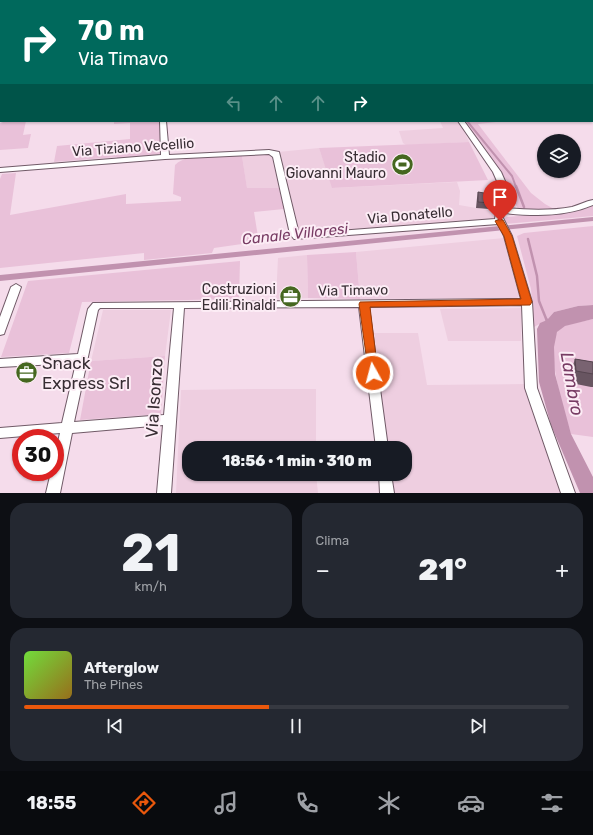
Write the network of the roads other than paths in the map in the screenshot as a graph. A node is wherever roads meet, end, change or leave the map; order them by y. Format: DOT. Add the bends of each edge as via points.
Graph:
graph roads {
  1 [pos="582,0"];
  2 [pos="593,0"];
  3 [pos="163,122"];
  4 [pos="462,122"];
  5 [pos="268,152"];
  6 [pos="165,158"];
  7 [pos="0,170"];
  8 [pos="593,202"];
  9 [pos="500,210"];
  10 [pos="503,227"];
  11 [pos="16,287"];
  12 [pos="527,302"];
  13 [pos="364,304"];
  14 [pos="179,305"];
  15 [pos="0,331"];
  16 [pos="82,358"];
  17 [pos="0,363"];
  18 [pos="169,420"];
  19 [pos="67,428"];
  20 [pos="0,433"];
  21 [pos="381,441"];
  22 [pos="386,481"];
  23 [pos="53,493"];
  24 [pos="164,493"];
  25 [pos="387,493"];
  26 [pos="568,493"];
  1 -- 2 [label="street"];
  3 -- 6 [label="street"];
  4 -- 9 [label="street" via="501,180 504,188"];
  5 -- 6 [label="street, Via Tiziano Vecellio"];
  5 -- 10 [label="street, Via Donatello" via="276,154 294,234 297,237"];
  6 -- 7 [label="street, Via Tiziano Vecellio"];
  8 -- 9 [label="street" via="578,208 544,212"];
  9 -- 10 [label="street"];
  10 -- 12 [label="street"];
  11 -- 15 [label="street"];
  12 -- 13 [label="street, Via Timavo"];
  12 -- 26 [label="street" via="531,388"];
  13 -- 14 [label="street, Via Timavo"];
  13 -- 21 [label="street"];
  14 -- 16 [label="street, Via Timavo" via="97,305 92,309"];
  14 -- 18 [label="street, Via Isonzo"];
  16 -- 17 [label="street"];
  16 -- 19 [label="street, Via Timavo"];
  18 -- 19 [label="street"];
  18 -- 24 [label="street, Via Isonzo"];
  19 -- 20 [label="street"];
  19 -- 23 [label="street, Via Timavo"];
  22 -- 25 [label="street"];
}
